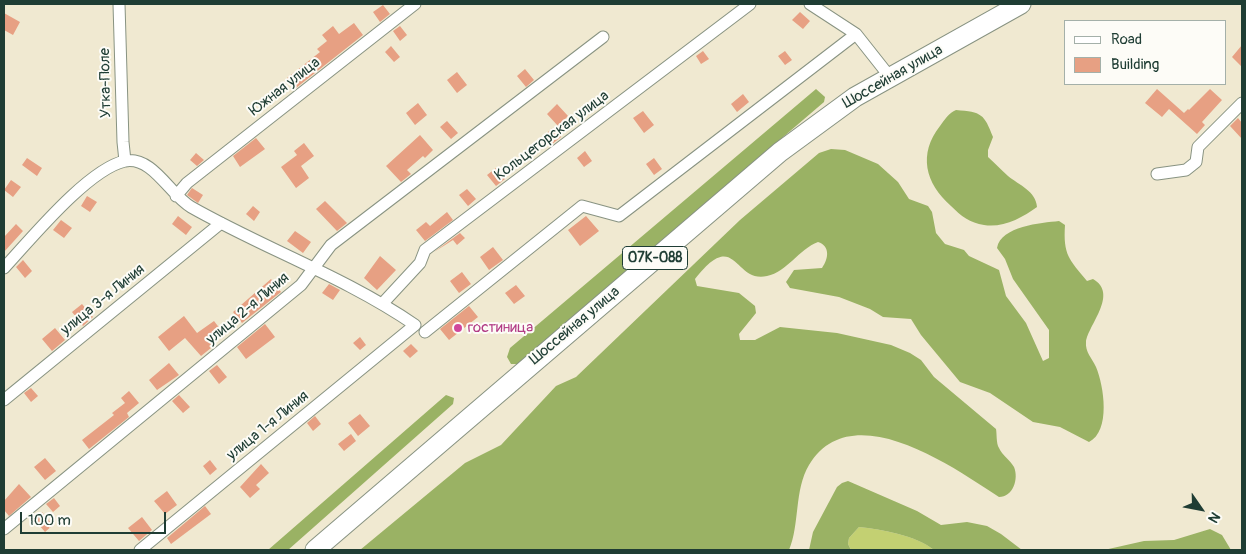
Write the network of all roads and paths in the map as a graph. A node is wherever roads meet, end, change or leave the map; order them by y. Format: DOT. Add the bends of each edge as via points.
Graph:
graph roads {
  1 [pos="119,4"];
  2 [pos="415,4"];
  3 [pos="750,4"];
  4 [pos="810,4"];
  5 [pos="1021,4"];
  6 [pos="856,34"];
  7 [pos="604,37"];
  8 [pos="890,77"];
  9 [pos="1242,103"];
  10 [pos="125,161"];
  11 [pos="1157,174"];
  12 [pos="176,196"];
  13 [pos="221,222"];
  14 [pos="314,267"];
  15 [pos="4,268"];
  16 [pos="383,303"];
  17 [pos="420,328"];
  18 [pos="4,400"];
  19 [pos="4,529"];
  20 [pos="140,550"];
  21 [pos="315,550"];
  1 -- 10 [label="street, Утка-Поле"];
  2 -- 12 [label="street, Южная улица" via="187,183"];
  3 -- 16 [label="street, Кольцегорская улица" via="425,250 420,262"];
  4 -- 6 [label="street"];
  5 -- 8 [label="main road, Шоссейная улица / 07К-088"];
  6 -- 8 [label="street"];
  6 -- 17 [label="street" via="619,216 582,206"];
  7 -- 14 [label="street, улица 2-я Линия" via="331,245"];
  8 -- 21 [label="main road, Шоссейная улица / 07К-088" via="855,97 780,152"];
  9 -- 11 [label="street" via="1198,147 1196,162 1186,170"];
  10 -- 12 [label="street" via="136,161 150,168"];
  10 -- 15 [label="street" via="86,184"];
  12 -- 13 [label="street"];
  13 -- 14 [label="street"];
  13 -- 18 [label="street, улица 3-я Линия"];
  14 -- 16 [label="street"];
  14 -- 19 [label="street, улица 2-я Линия" via="301,285"];
  16 -- 17 [label="street"];
  17 -- 20 [label="street, улица 1-я Линия"];
}
